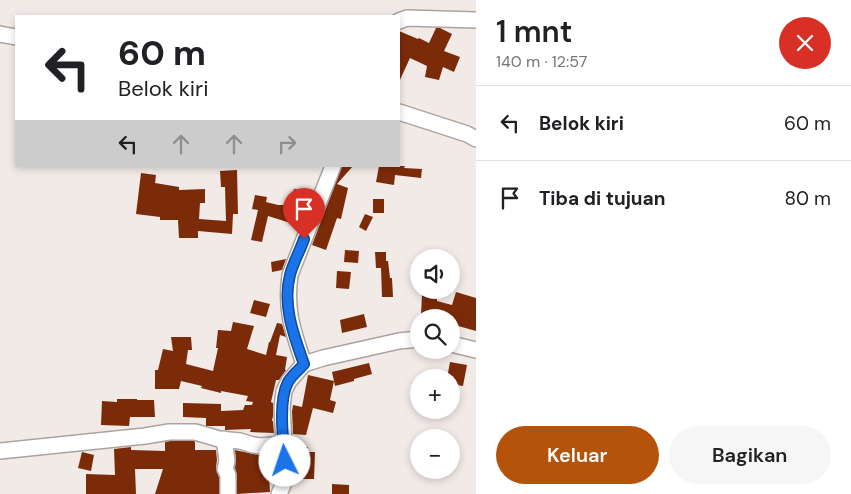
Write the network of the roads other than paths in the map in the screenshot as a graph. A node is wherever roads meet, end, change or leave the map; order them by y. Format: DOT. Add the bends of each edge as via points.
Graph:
graph roads {
  1 [pos="476,20"];
  2 [pos="400,21"];
  3 [pos="0,34"];
  4 [pos="15,38"];
  5 [pos="400,112"];
  6 [pos="476,139"];
  7 [pos="333,167"];
  8 [pos="410,340"];
  9 [pos="460,346"];
  10 [pos="476,350"];
  11 [pos="304,364"];
  12 [pos="224,439"];
  13 [pos="284,444"];
  14 [pos="0,451"];
  15 [pos="228,494"];
  16 [pos="279,494"];
  1 -- 2 [label="street" via="406,18"];
  3 -- 4 [label="street"];
  5 -- 6 [label="street"];
  7 -- 11 [label="street" via="290,275 291,326"];
  8 -- 11 [label="street"];
  9 -- 10 [label="street"];
  11 -- 13 [label="street" via="284,392"];
  12 -- 13 [label="street" via="260,446"];
  12 -- 14 [label="street" via="195,432 169,432"];
  12 -- 15 [label="street"];
  13 -- 16 [label="street" via="286,478"];
}
